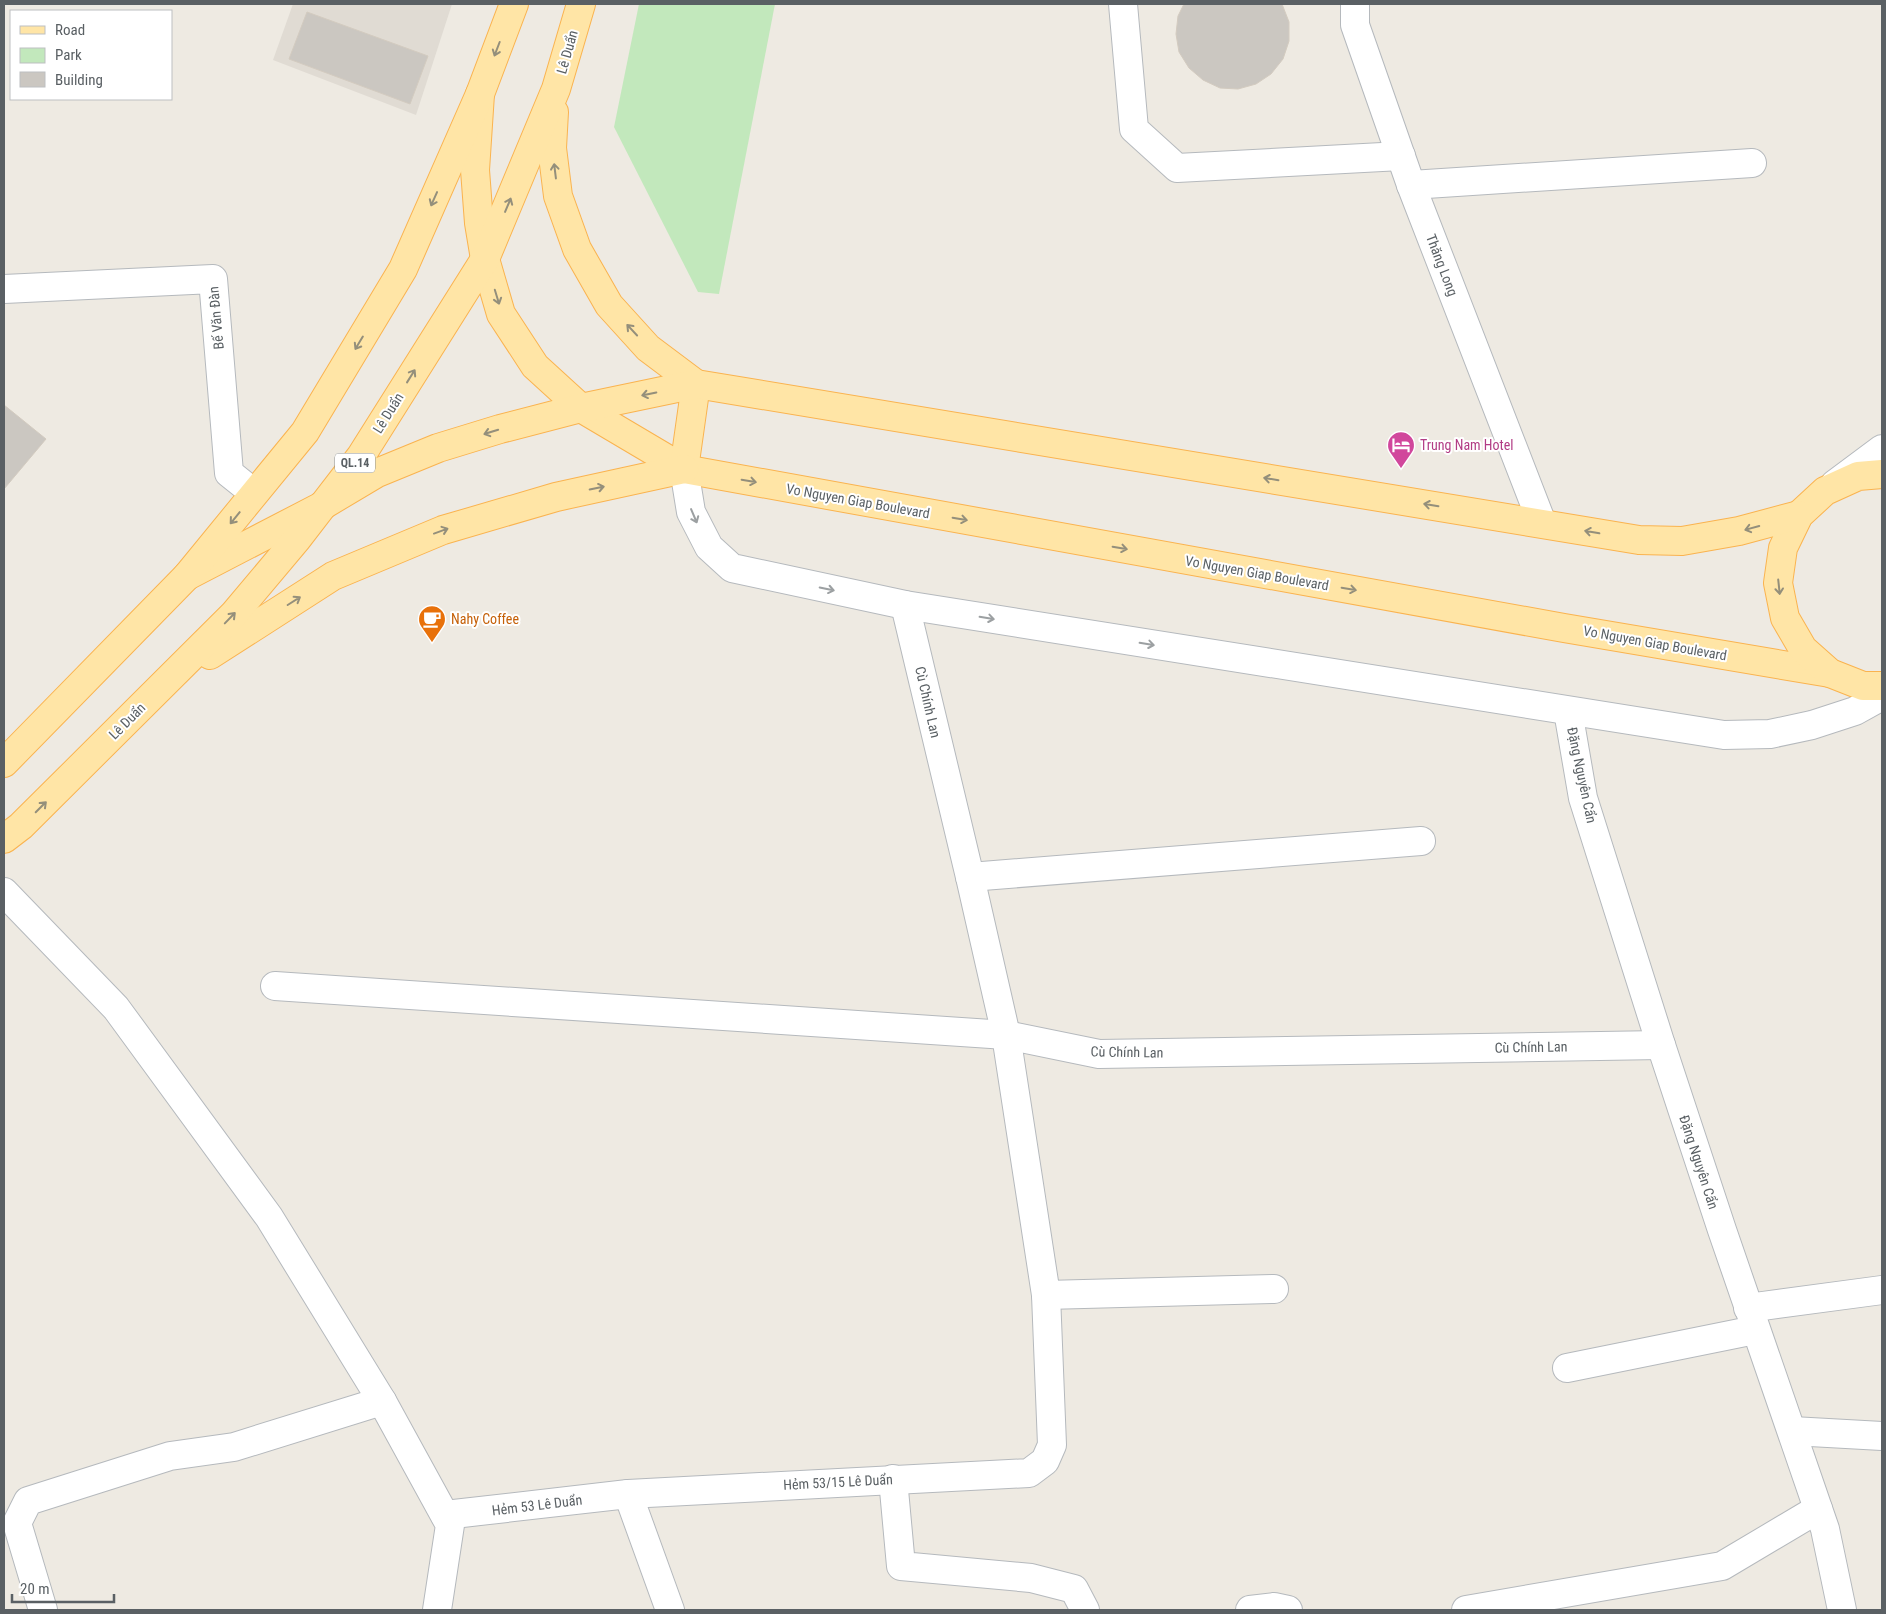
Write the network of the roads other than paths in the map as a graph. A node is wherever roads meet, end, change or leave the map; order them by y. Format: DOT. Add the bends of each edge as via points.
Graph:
graph roads {
  1 [pos="514,4"];
  2 [pos="581,4"];
  3 [pos="1124,4"];
  4 [pos="1355,4"];
  5 [pos="556,89"];
  6 [pos="480,94"];
  7 [pos="1401,156"];
  8 [pos="1752,163"];
  9 [pos="1411,185"];
  10 [pos="485,259"];
  11 [pos="4,289"];
  12 [pos="696,384"];
  13 [pos="581,408"];
  14 [pos="1882,449"];
  15 [pos="684,469"];
  16 [pos="1882,474"];
  17 [pos="1826,491"];
  18 [pos="254,494"];
  19 [pos="320,507"];
  20 [pos="1799,516"];
  21 [pos="1542,523"];
  22 [pos="187,576"];
  23 [pos="905,605"];
  24 [pos="1830,673"];
  25 [pos="164,683"];
  26 [pos="1882,686"];
  27 [pos="1882,696"];
  28 [pos="1568,711"];
  29 [pos="4,763"];
  30 [pos="4,838"];
  31 [pos="1421,841"];
  32 [pos="970,877"];
  33 [pos="4,892"];
  34 [pos="275,986"];
  35 [pos="1006,1035"];
  36 [pos="1661,1045"];
  37 [pos="1274,1289"];
  38 [pos="1882,1290"];
  39 [pos="1046,1295"];
  40 [pos="1752,1319"];
  41 [pos="1567,1368"];
  42 [pos="382,1401"];
  43 [pos="1792,1431"];
  44 [pos="1882,1436"];
  45 [pos="893,1479"];
  46 [pos="628,1494"];
  47 [pos="16,1502"];
  48 [pos="1818,1509"];
  49 [pos="445,1515"];
  50 [pos="43,1610"];
  51 [pos="437,1610"];
  52 [pos="670,1610"];
  53 [pos="1085,1610"];
  54 [pos="1250,1610"];
  55 [pos="1288,1610"];
  56 [pos="1466,1610"];
  57 [pos="1842,1610"];
  1 -- 6 [label="main road, one-way"];
  2 -- 5 [label="main road, Lê Duẩn / QL.14"];
  3 -- 7 [label="street" via="1134,129 1176,168"];
  4 -- 7 [label="street, Thăng Long" via="1355,25"];
  10 -- 5 [label="main road, Lê Duẩn / QL.14, one-way"];
  12 -- 5 [label="main road, one-way" via="648,348 609,305 577,249 558,196 552,148"];
  6 -- 10 [label="main road" via="475,170"];
  6 -- 18 [label="main road, one-way" via="403,269 305,432"];
  7 -- 9 [label="street, Thăng Long"];
  8 -- 9 [label="street"];
  9 -- 21 [label="street, Thăng Long"];
  10 -- 13 [label="main road, one-way" via="502,314 535,366"];
  19 -- 10 [label="main road, Lê Duẩn / QL.14, one-way" via="361,456"];
  11 -- 18 [label="street, Bế Văn Đàn" via="213,279 229,473"];
  12 -- 13 [label="main road, one-way"];
  12 -- 15 [label="main road"];
  21 -- 12 [label="main road, one-way"];
  13 -- 15 [label="main road"];
  13 -- 19 [label="main road, one-way" via="438,448 377,472"];
  14 -- 17 [label="street"];
  15 -- 23 [label="street, one-way" via="691,512 708,547 732,568"];
  15 -- 24 [label="main road, Vo Nguyen Giap Boulevard, one-way"];
  25 -- 15 [label="main road, one-way" via="333,576 443,530 556,497"];
  16 -- 17 [label="main road" via="1858,476"];
  17 -- 20 [label="main road"];
  18 -- 22 [label="main road, one-way"];
  19 -- 22 [label="main road"];
  25 -- 19 [label="main road, Lê Duẩn / QL.14, one-way" via="234,614"];
  20 -- 21 [label="main road, one-way" via="1682,541 1639,540"];
  20 -- 24 [label="main road, one-way" via="1783,548 1778,583 1785,618 1803,650"];
  22 -- 29 [label="main road"];
  23 -- 28 [label="street, one-way"];
  23 -- 32 [label="street, Cù Chính Lan"];
  24 -- 26 [label="main road" via="1863,686"];
  30 -- 25 [label="main road, Lê Duẩn / QL.14, one-way" via="21,826"];
  27 -- 28 [label="street" via="1855,711 1770,734 1724,735"];
  28 -- 36 [label="street, Đặng Nguyên Cẩn" via="1583,798"];
  31 -- 32 [label="street"];
  32 -- 35 [label="street, Cù Chính Lan"];
  33 -- 42 [label="street" via="116,1008 269,1216"];
  34 -- 35 [label="street"];
  35 -- 36 [label="street, Cù Chính Lan" via="1099,1054"];
  35 -- 39 [label="street"];
  36 -- 40 [label="street, Đặng Nguyên Cẩn"];
  37 -- 39 [label="street"];
  38 -- 40 [label="street"];
  39 -- 45 [label="street, Hẻm 53/15 Lê Duẩn" via="1052,1446 1045,1461 1029,1473"];
  40 -- 41 [label="street"];
  40 -- 43 [label="street, Đặng Nguyên Cẩn"];
  42 -- 47 [label="street" via="234,1447 170,1456"];
  42 -- 49 [label="street"];
  43 -- 44 [label="street"];
  43 -- 48 [label="street, Đặng Nguyên Cẩn"];
  45 -- 46 [label="street, Hẻm 53/15 Lê Duẩn"];
  45 -- 53 [label="street" via="901,1566 1031,1578 1074,1589"];
  46 -- 49 [label="street, Hẻm 53 Lê Duẩn"];
  46 -- 52 [label="street"];
  47 -- 50 [label="street" via="17,1523"];
  48 -- 56 [label="street" via="1722,1566"];
  48 -- 57 [label="street, Đặng Nguyên Cẩn"];
  49 -- 51 [label="street" via="450,1525"];
  54 -- 55 [label="street" via="1274,1607"];
}
